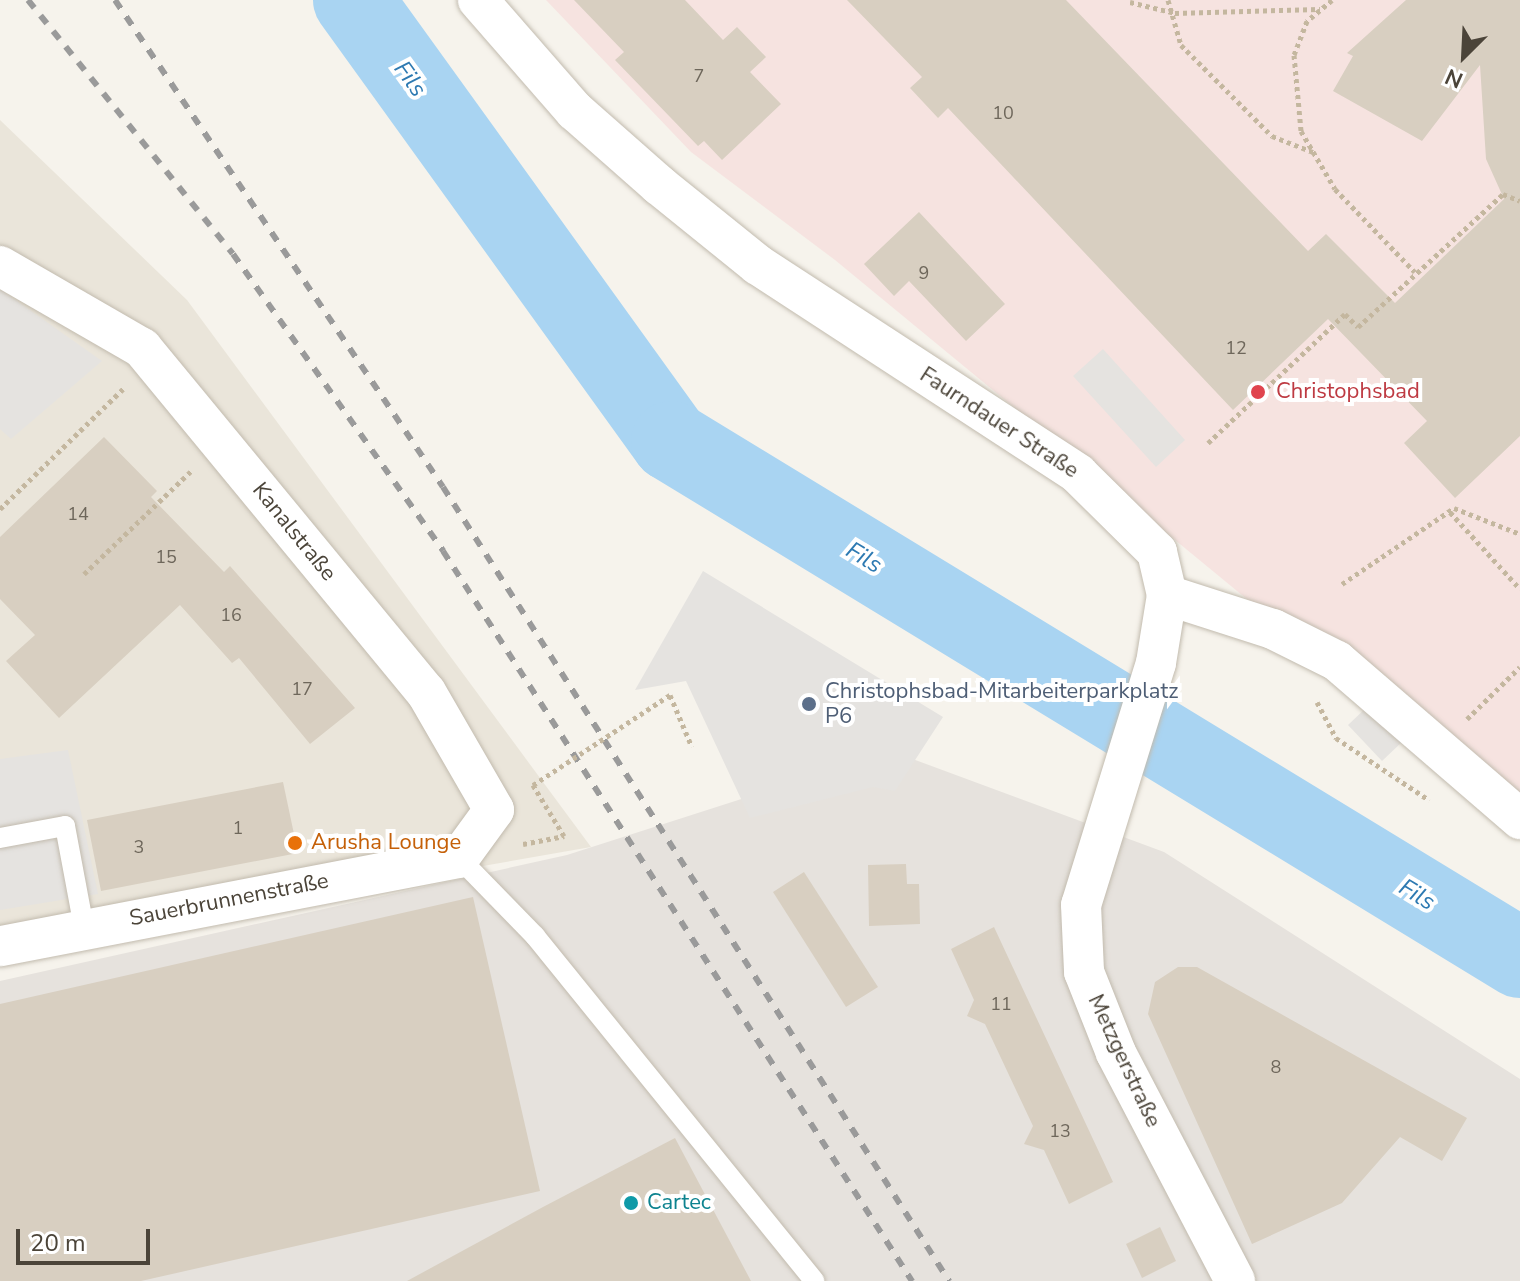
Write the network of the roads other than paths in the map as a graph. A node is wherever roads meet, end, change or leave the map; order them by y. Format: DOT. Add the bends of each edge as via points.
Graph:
graph roads {
  1 [pos="478,0"];
  2 [pos="0,266"];
  3 [pos="1167,595"];
  4 [pos="1520,819"];
  5 [pos="0,838"];
  6 [pos="459,858"];
  7 [pos="84,928"];
  8 [pos="0,946"];
  9 [pos="814,1281"];
  10 [pos="1235,1281"];
  1 -- 3 [label="street, Faurndauer Straße" via="575,111 758,265 1110,501 1157,552"];
  2 -- 6 [label="street, Kanalstraße" via="153,360 426,692 494,810"];
  3 -- 4 [label="street" via="1273,629 1337,661"];
  3 -- 10 [label="street, Metzgerstraße" via="1156,663 1081,905 1084,972 1116,1053"];
  5 -- 7 [label="lane" via="65,826"];
  6 -- 7 [label="street, Sauerbrunnenstraße"];
  6 -- 9 [label="lane" via="535,936"];
  7 -- 8 [label="street, Sauerbrunnenstraße"];
}
